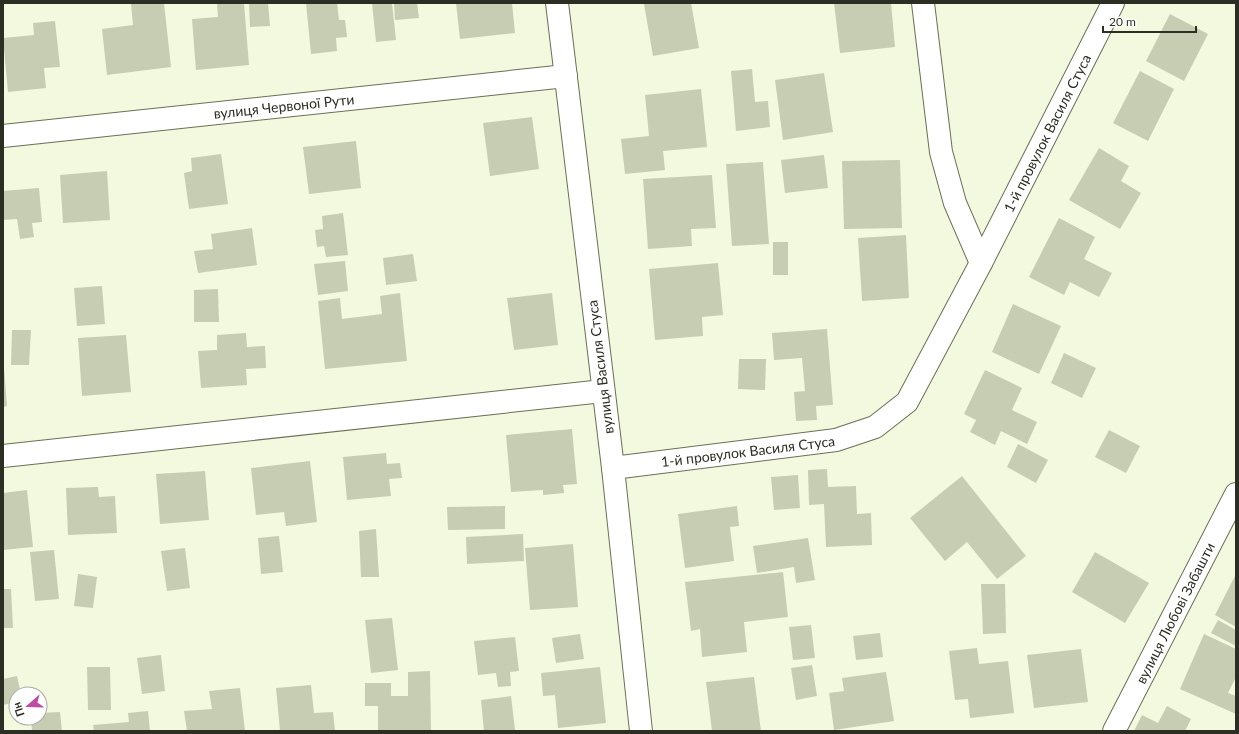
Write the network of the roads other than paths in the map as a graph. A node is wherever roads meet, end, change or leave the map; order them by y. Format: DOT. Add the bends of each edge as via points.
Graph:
graph roads {
  1 [pos="556,3"];
  2 [pos="923,3"];
  3 [pos="1113,3"];
  4 [pos="566,76"];
  5 [pos="3,136"];
  6 [pos="981,263"];
  7 [pos="603,390"];
  8 [pos="3,456"];
  9 [pos="613,468"];
  10 [pos="1236,494"];
  11 [pos="641,731"];
  12 [pos="1114,731"];
  1 -- 4 [label="street, вулиця Василя Стуса"];
  2 -- 6 [label="street" via="941,152 955,203"];
  3 -- 6 [label="street, 1-й провулок Василя Стуса"];
  4 -- 5 [label="street, вулиця Червоної Рути"];
  4 -- 7 [label="street, вулиця Василя Стуса"];
  6 -- 9 [label="street, 1-й провулок Василя Стуса" via="907,402 875,427 836,440"];
  7 -- 8 [label="street"];
  7 -- 9 [label="street, вулиця Василя Стуса"];
  9 -- 11 [label="street, вулиця Василя Стуса"];
  10 -- 12 [label="street, вулиця Любові Забашти"];
}
